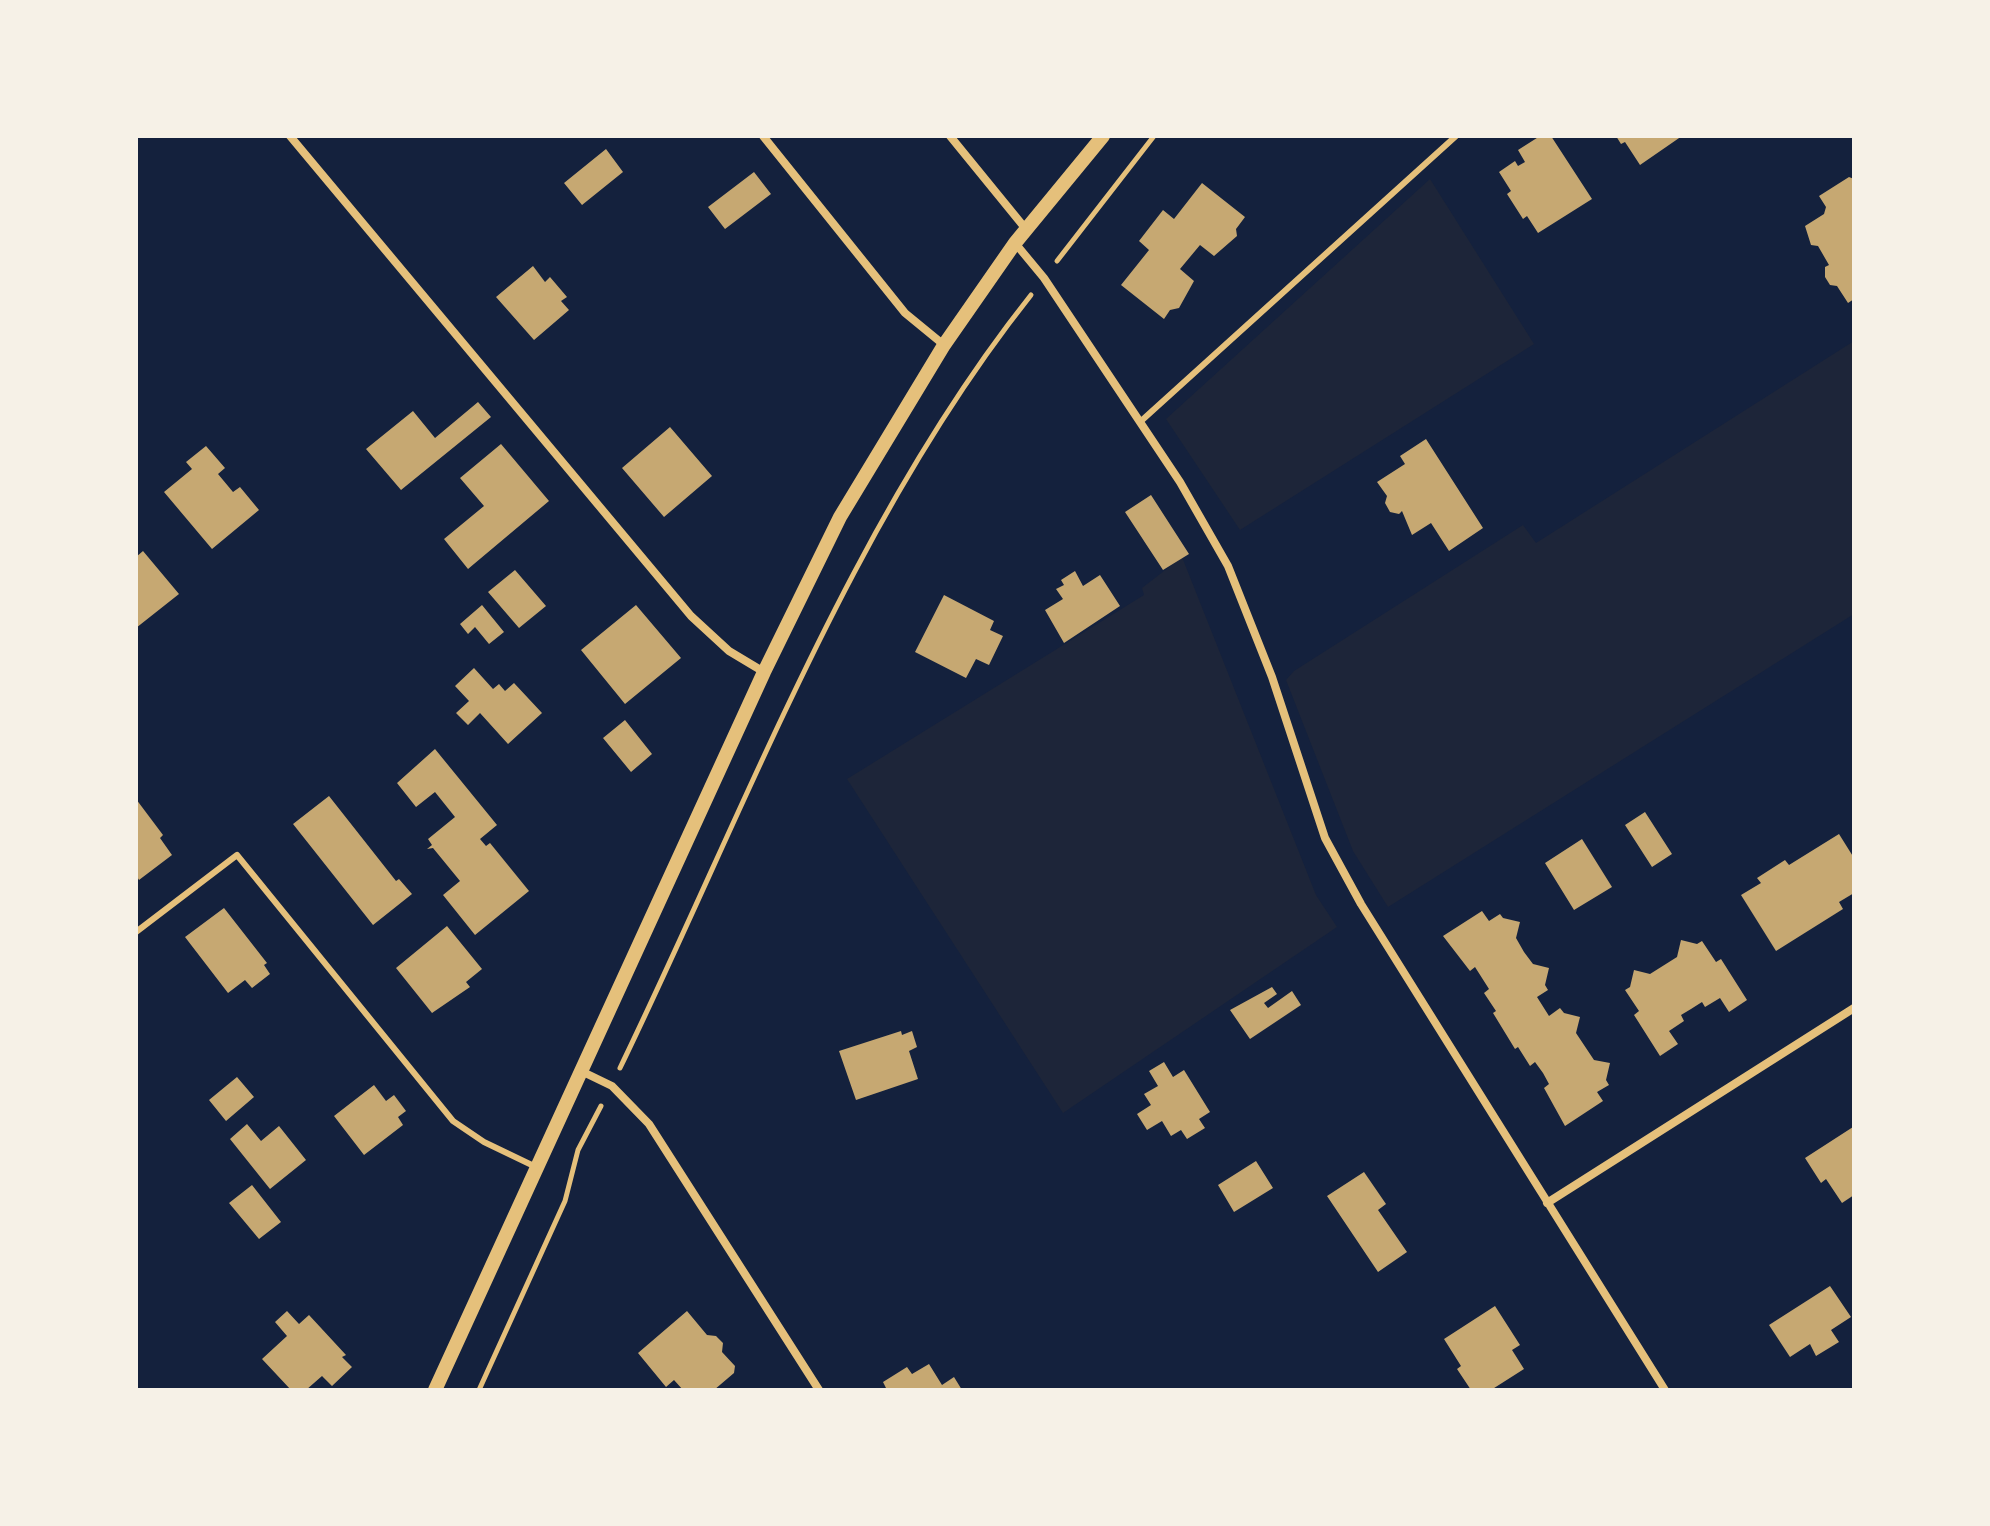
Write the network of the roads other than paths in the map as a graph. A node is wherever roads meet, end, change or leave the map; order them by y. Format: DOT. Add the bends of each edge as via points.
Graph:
graph roads {
  1 [pos="290,136"];
  2 [pos="763,136"];
  3 [pos="950,136"];
  4 [pos="1103,136"];
  5 [pos="1456,136"];
  6 [pos="1025,228"];
  7 [pos="1015,243"];
  8 [pos="944,345"];
  9 [pos="1140,422"];
  10 [pos="764,672"];
  11 [pos="136,932"];
  12 [pos="1854,1008"];
  13 [pos="581,1071"];
  14 [pos="537,1167"];
  15 [pos="1547,1203"];
  16 [pos="435,1390"];
  17 [pos="819,1390"];
  18 [pos="1665,1390"];
  1 -- 10 [label="street" via="691,616 729,651"];
  2 -- 8 [label="street" via="905,313"];
  3 -- 6 [label="street"];
  4 -- 6 [label="street"];
  5 -- 9 [label="lane"];
  6 -- 7 [label="street"];
  7 -- 8 [label="street"];
  7 -- 9 [label="street"];
  8 -- 10 [label="street" via="840,517"];
  9 -- 15 [label="street" via="1228,566 1272,677 1325,838"];
  10 -- 13 [label="street"];
  11 -- 14 [label="lane" via="237,855 453,1121"];
  12 -- 15 [label="street"];
  13 -- 14 [label="street"];
  13 -- 17 [label="street" via="612,1086 649,1124"];
  14 -- 16 [label="street"];
  15 -- 18 [label="street"];
}
